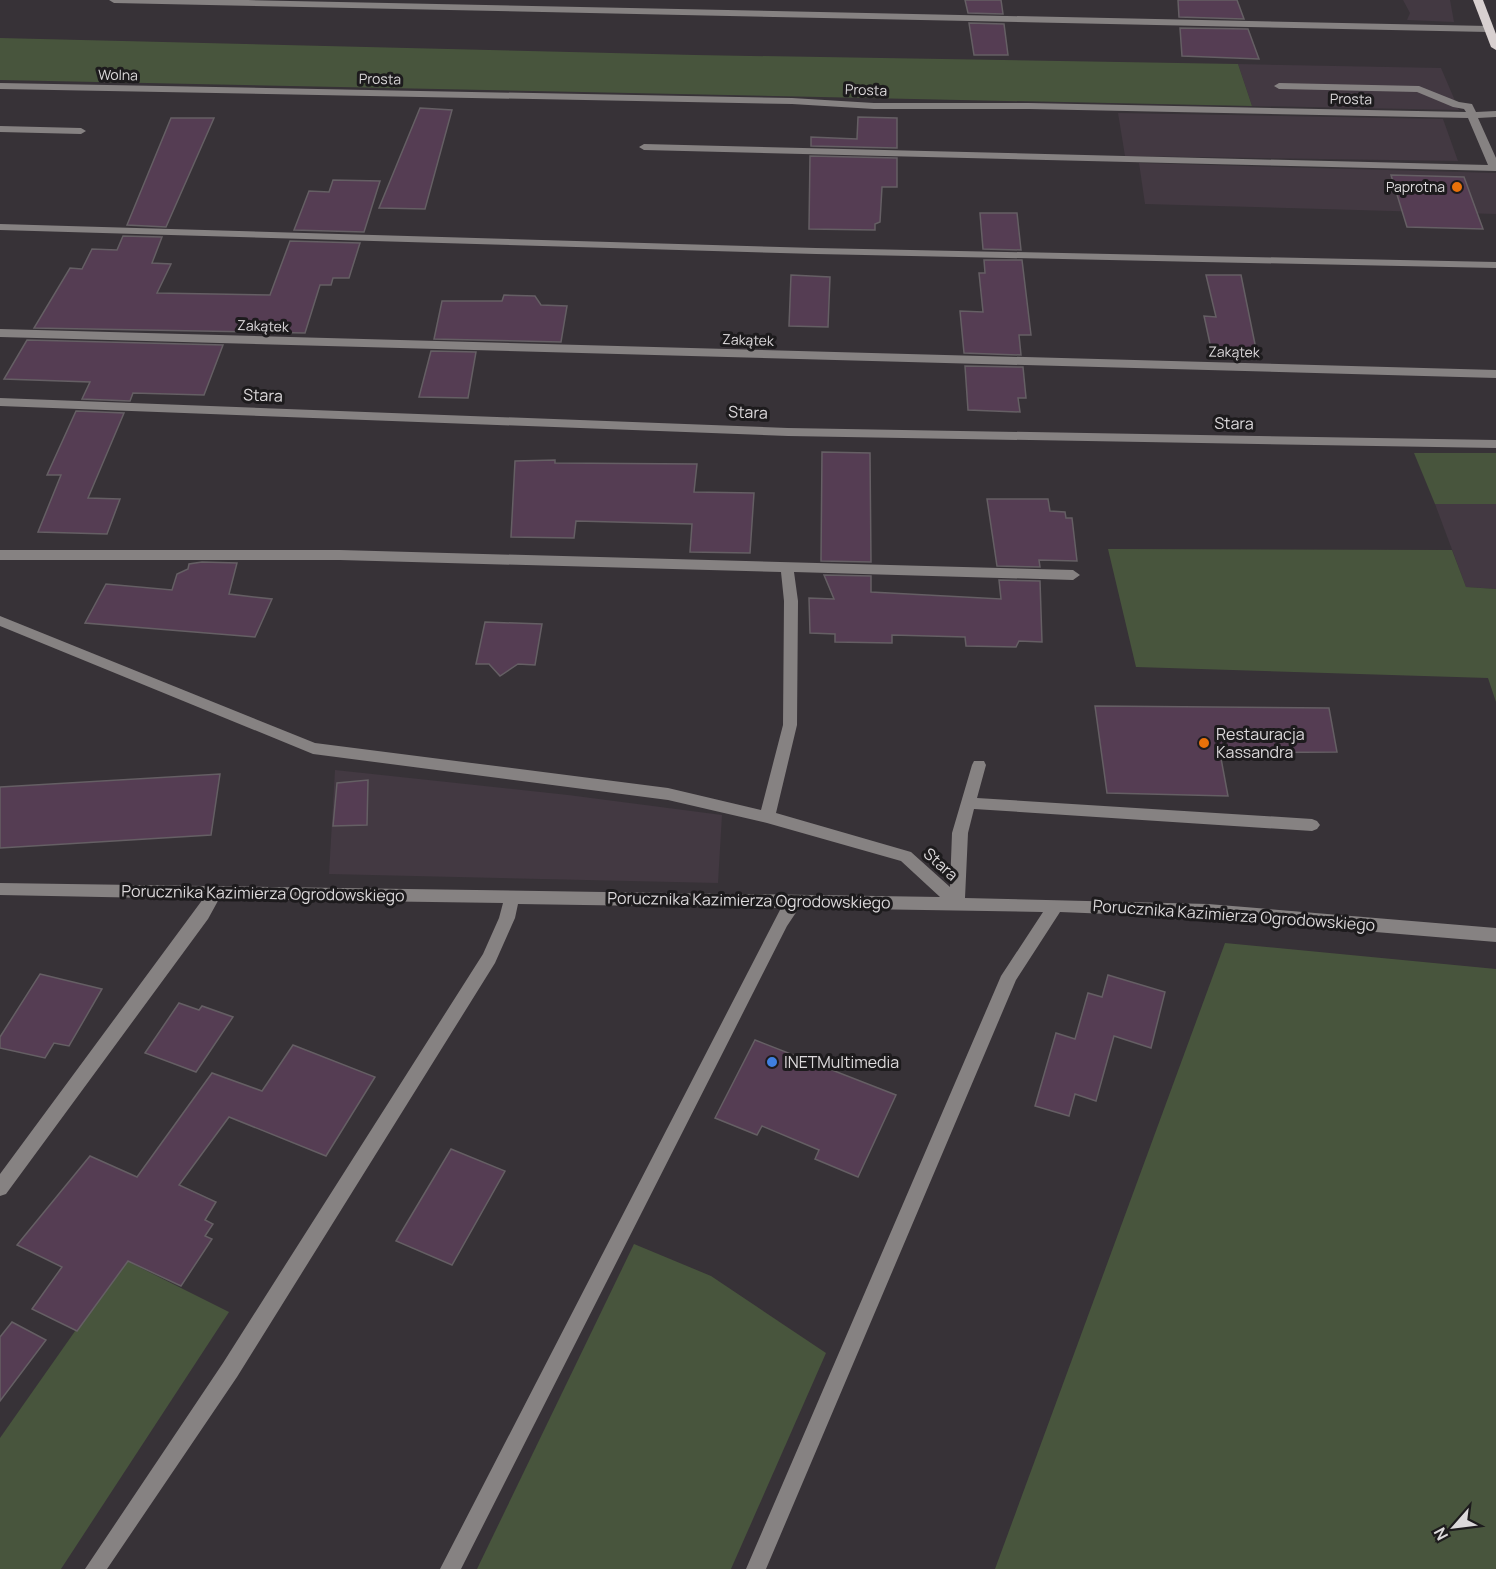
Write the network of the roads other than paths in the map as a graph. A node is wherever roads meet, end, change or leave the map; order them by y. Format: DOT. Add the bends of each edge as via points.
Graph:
graph roads {
  1 [pos="114,0"];
  2 [pos="680,0"];
  3 [pos="1479,0"];
  4 [pos="693,10"];
  5 [pos="1488,29"];
  6 [pos="1496,47"];
  7 [pos="0,86"];
  8 [pos="1279,86"];
  9 [pos="234,92"];
  10 [pos="1496,114"];
  11 [pos="1473,115"];
  12 [pos="0,129"];
  13 [pos="81,131"];
  14 [pos="644,147"];
  15 [pos="1495,168"];
  16 [pos="0,227"];
  17 [pos="1496,265"];
  18 [pos="0,333"];
  19 [pos="1496,374"];
  20 [pos="0,402"];
  21 [pos="1496,444"];
  22 [pos="0,555"];
  23 [pos="787,566"];
  24 [pos="1073,575"];
  25 [pos="0,621"];
  26 [pos="979,765"];
  27 [pos="968,803"];
  28 [pos="767,817"];
  29 [pos="1312,825"];
  30 [pos="0,889"];
  31 [pos="215,892"];
  32 [pos="512,897"];
  33 [pos="795,901"];
  34 [pos="957,903"];
  35 [pos="1056,905"];
  36 [pos="1496,935"];
  37 [pos="0,1188"];
  38 [pos="94,1569"];
  39 [pos="450,1569"];
  40 [pos="756,1569"];
  1 -- 4 [label="street"];
  2 -- 4 [label="street"];
  3 -- 5 [label="main road"];
  4 -- 5 [label="street"];
  5 -- 6 [label="main road"];
  7 -- 9 [label="street, Wolna"];
  8 -- 11 [label="street" via="1419,89 1468,106"];
  9 -- 11 [label="street, Prosta"];
  10 -- 11 [label="street, Prosta"];
  11 -- 15 [label="street"];
  12 -- 13 [label="street"];
  14 -- 15 [label="street"];
  16 -- 17 [label="street" via="816,251"];
  18 -- 19 [label="street, Zakątek"];
  20 -- 21 [label="street, Stara" via="788,432"];
  22 -- 23 [label="street" via="351,555"];
  23 -- 24 [label="street"];
  23 -- 28 [label="street" via="791,602 790,725"];
  25 -- 28 [label="street, Stara" via="313,748 669,794"];
  26 -- 27 [label="street"];
  27 -- 29 [label="street"];
  27 -- 34 [label="street" via="960,833"];
  28 -- 34 [label="street, Stara" via="906,856"];
  30 -- 31 [label="street, Porucznika Kazimierza Ogrodowskiego"];
  31 -- 32 [label="street, Porucznika Kazimierza Ogrodowskiego"];
  31 -- 37 [label="street"];
  32 -- 33 [label="street, Porucznika Kazimierza Ogrodowskiego"];
  32 -- 38 [label="street" via="489,958 230,1370"];
  33 -- 34 [label="street, Porucznika Kazimierza Ogrodowskiego"];
  33 -- 39 [label="street"];
  34 -- 35 [label="street, Porucznika Kazimierza Ogrodowskiego"];
  35 -- 36 [label="street, Porucznika Kazimierza Ogrodowskiego" via="1208,911"];
  35 -- 40 [label="street" via="1009,976"];
}
